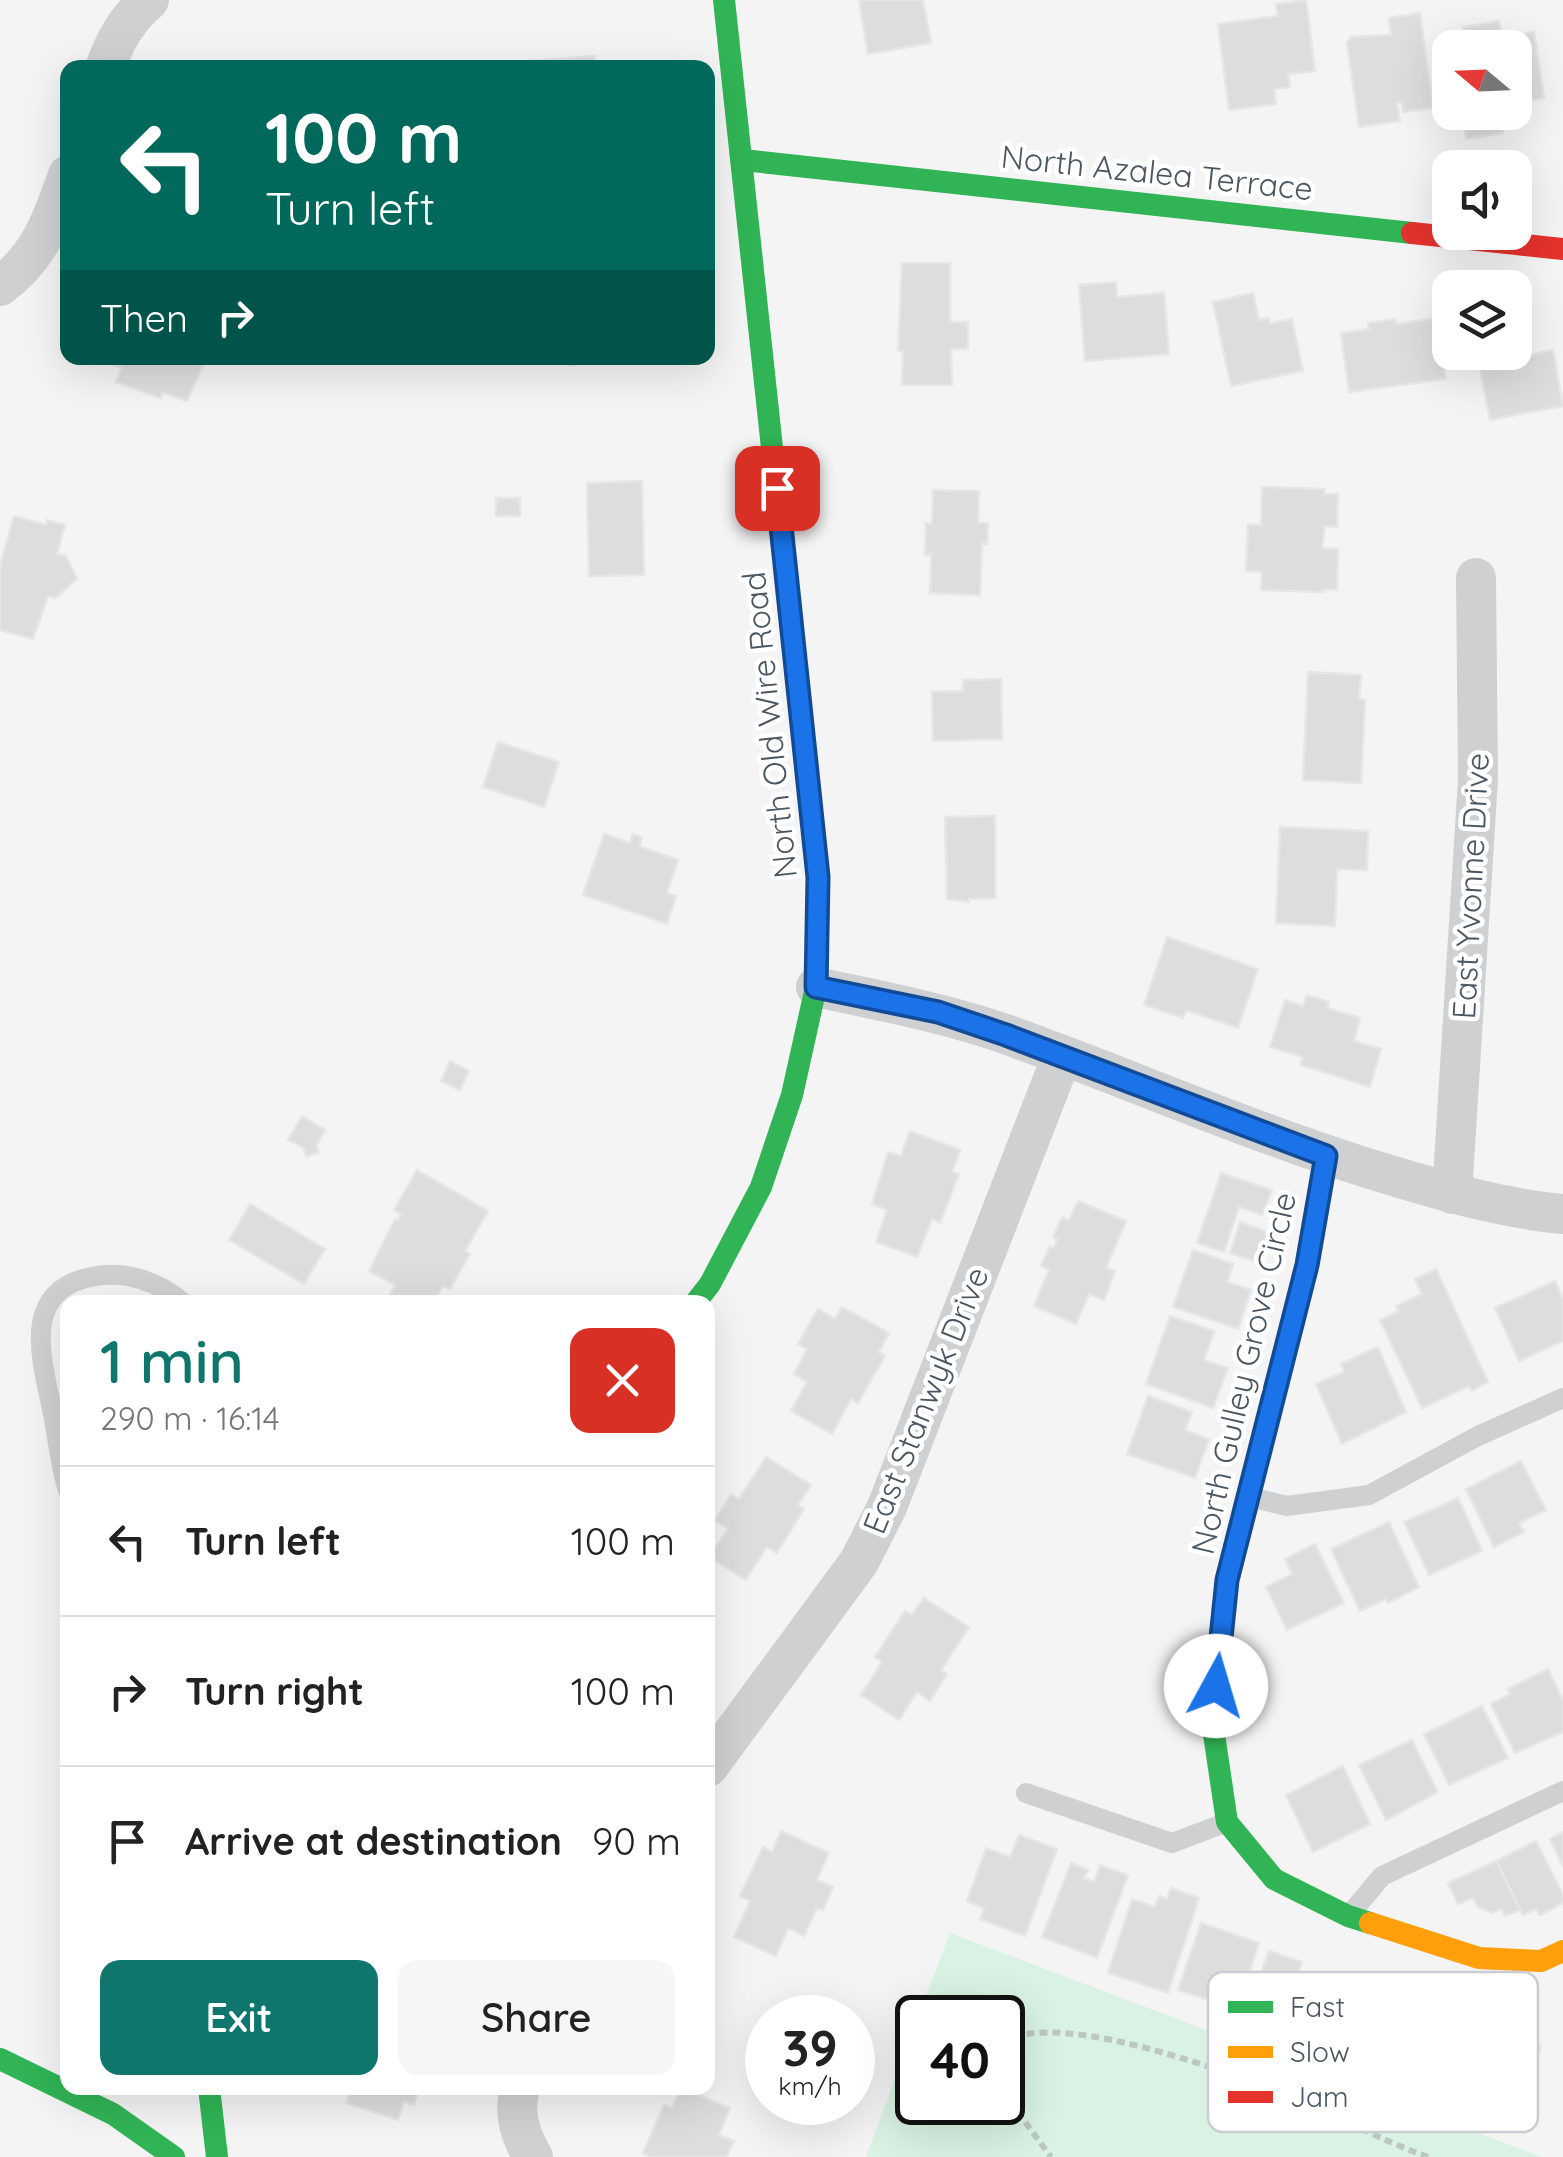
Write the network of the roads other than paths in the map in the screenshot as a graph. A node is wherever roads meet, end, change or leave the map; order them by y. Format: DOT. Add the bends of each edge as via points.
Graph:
graph roads {
  1 [pos="149,0"];
  2 [pos="724,0"];
  3 [pos="108,60"];
  4 [pos="744,160"];
  5 [pos="60,197"];
  6 [pos="1563,249"];
  7 [pos="0,286"];
  8 [pos="1476,578"];
  9 [pos="816,987"];
  10 [pos="1062,1056"];
  11 [pos="1326,1156"];
  12 [pos="1452,1194"];
  13 [pos="1563,1214"];
  14 [pos="173,1295"];
  15 [pos="701,1295"];
  16 [pos="1563,1398"];
  17 [pos="60,1451"];
  18 [pos="1247,1496"];
  19 [pos="715,1757"];
  20 [pos="1563,1791"];
  21 [pos="1026,1793"];
  22 [pos="1227,1822"];
  23 [pos="1348,1916"];
  24 [pos="1563,1950"];
  25 [pos="0,2057"];
  26 [pos="60,2063"];
  27 [pos="60,2088"];
  28 [pos="73,2095"];
  29 [pos="209,2095"];
  30 [pos="518,2095"];
  31 [pos="174,2157"];
  32 [pos="216,2157"];
  33 [pos="533,2157"];
  1 -- 3 [label="street" via="130,16"];
  2 -- 4 [label="street, North Old Wire Road"];
  4 -- 6 [label="street, North Azalea Terrace"];
  4 -- 9 [label="street, North Old Wire Road" via="818,877"];
  5 -- 7 [label="street" via="23,270"];
  8 -- 12 [label="street, East Yvonne Drive" via="1478,779"];
  9 -- 10 [label="street" via="938,1012"];
  9 -- 15 [label="street, North Old Wire Road" via="762,1187"];
  10 -- 11 [label="street"];
  10 -- 19 [label="street, East Stanwyk Drive" via="888,1507 859,1562"];
  11 -- 12 [label="street"];
  11 -- 18 [label="street, North Gulley Grove Circle" via="1307,1265"];
  12 -- 13 [label="street"];
  14 -- 17 [label="lane" via="108,1274 78,1279 55,1298 38,1336"];
  16 -- 18 [label="lane" via="1369,1495 1286,1506"];
  18 -- 22 [label="street, North Gulley Grove Circle" via="1227,1580 1212,1722"];
  20 -- 23 [label="lane" via="1382,1876"];
  21 -- 22 [label="lane" via="1172,1843"];
  22 -- 23 [label="street" via="1274,1879"];
  23 -- 24 [label="street" via="1479,1958 1541,1961"];
  25 -- 26 [label="street"];
  25 -- 27 [label="street"];
  28 -- 31 [label="street" via="154,2138"];
  29 -- 32 [label="street"];
  30 -- 33 [label="street" via="522,2138"];
}
